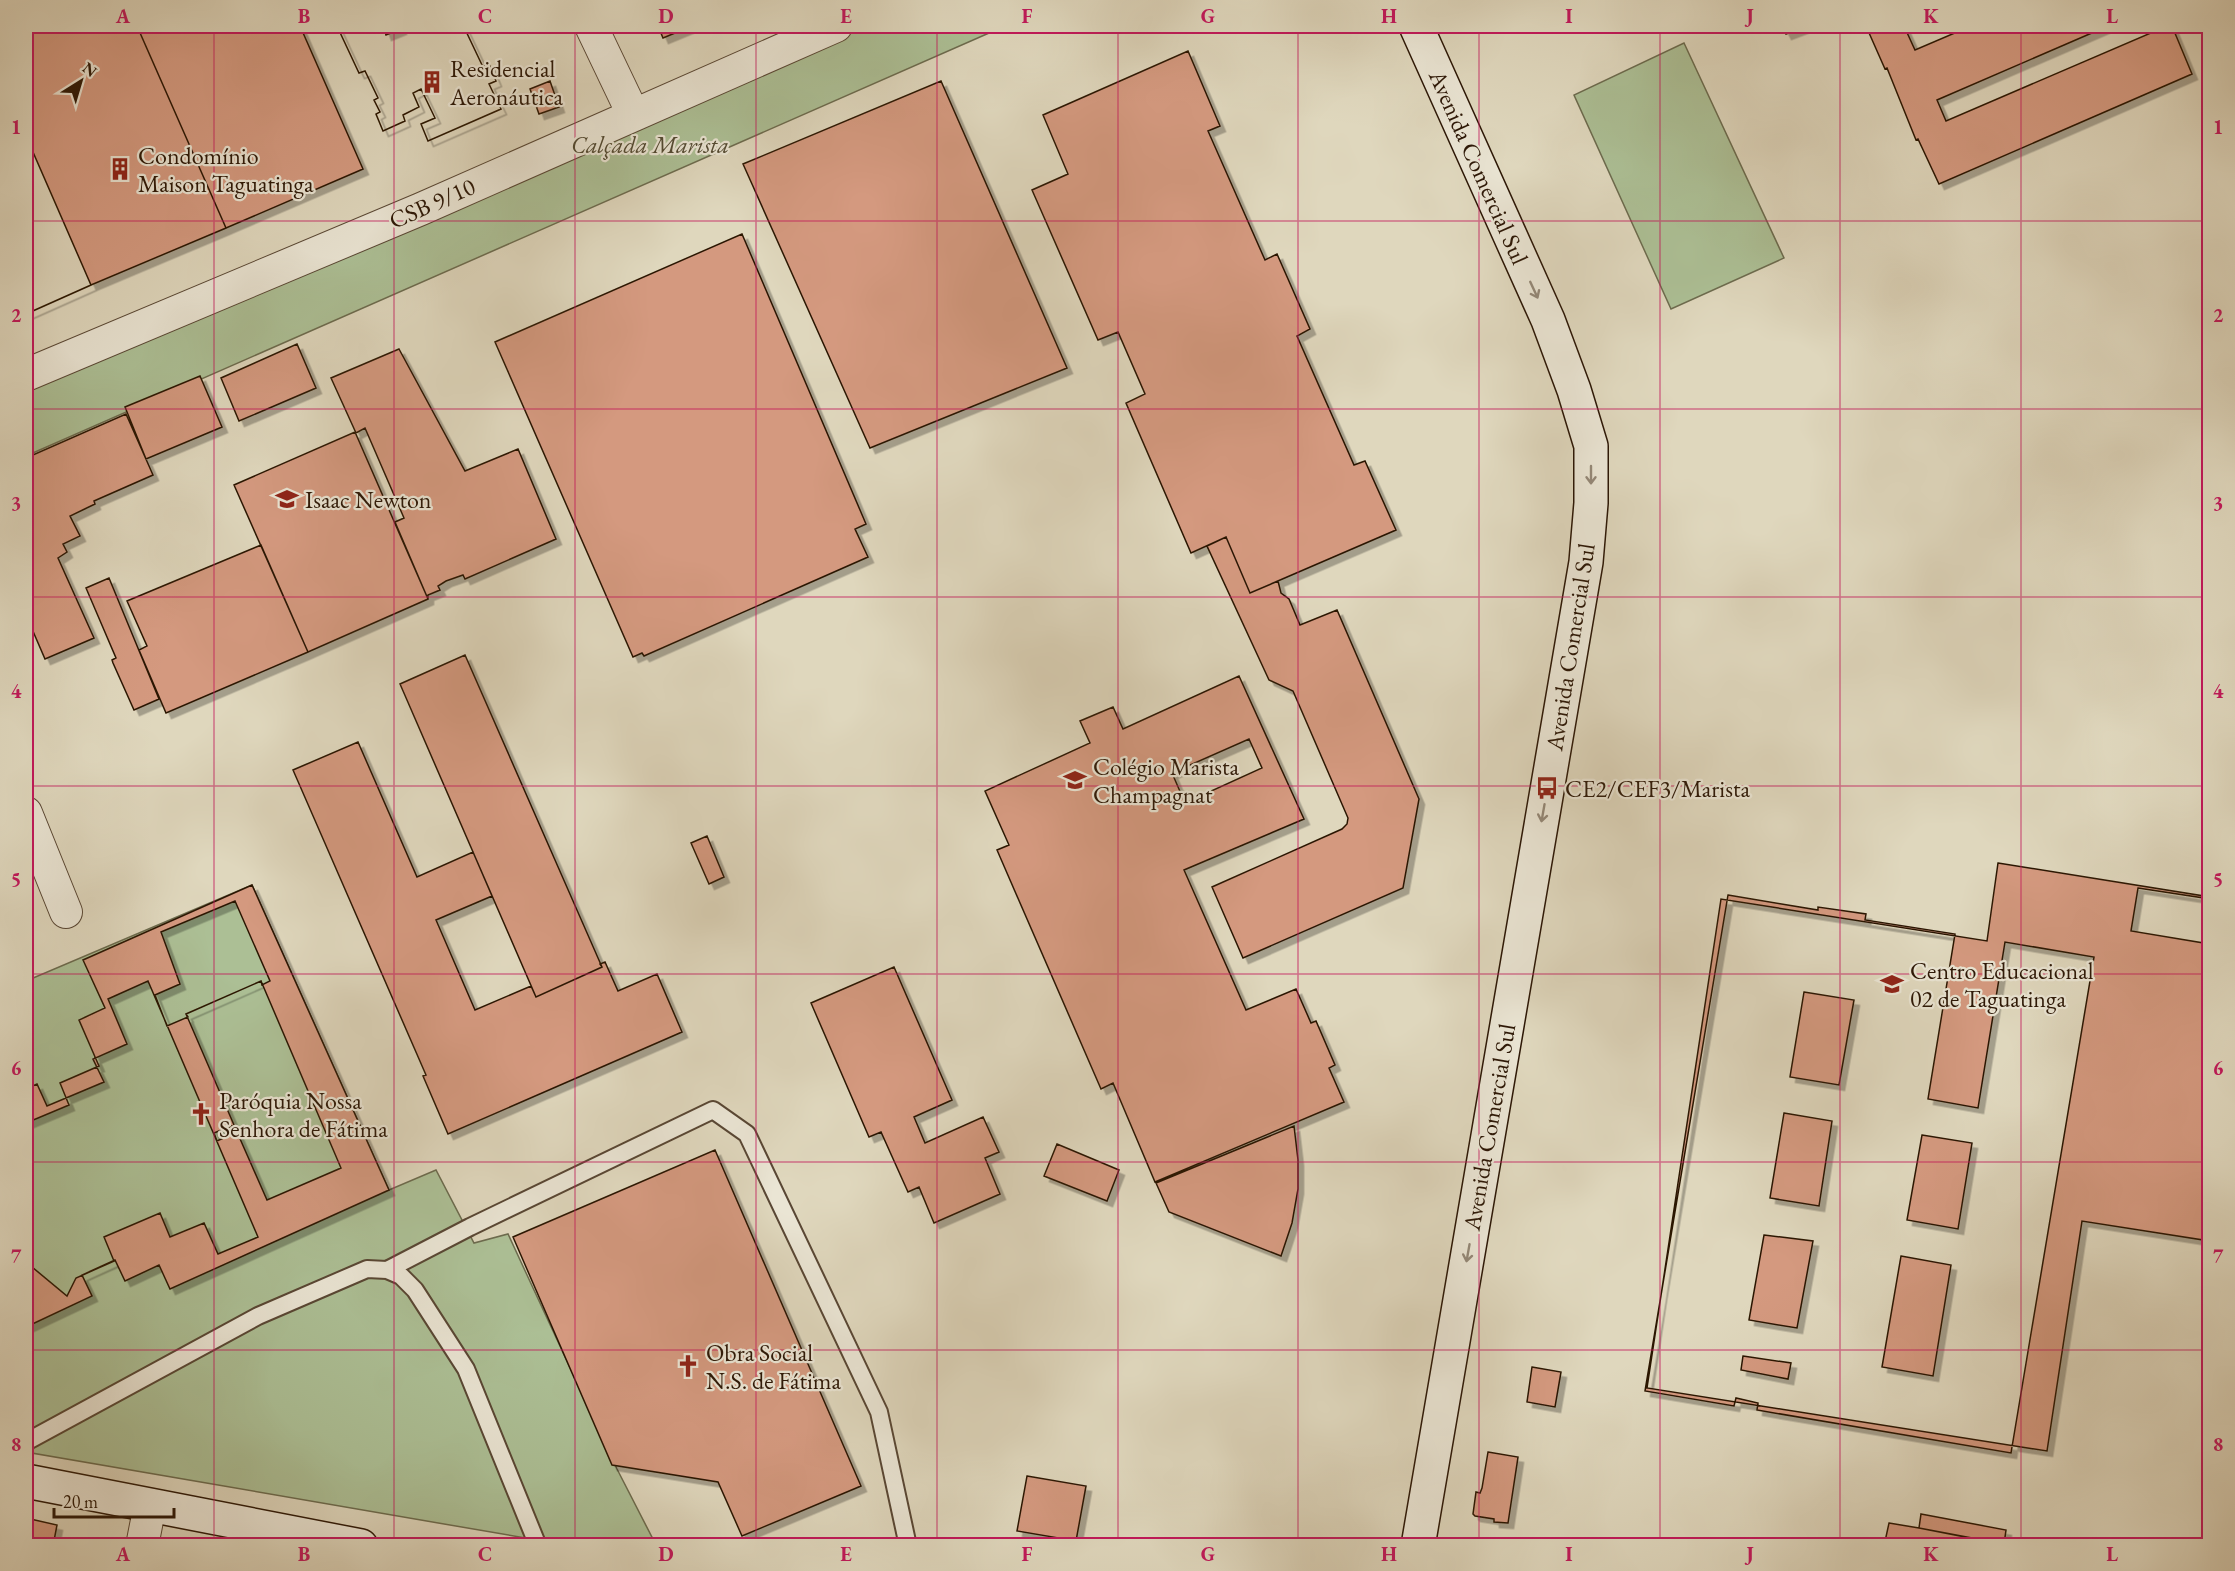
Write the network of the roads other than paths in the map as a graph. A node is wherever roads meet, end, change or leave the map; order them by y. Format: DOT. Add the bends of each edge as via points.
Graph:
graph roads {
  1 [pos="591,26"];
  2 [pos="836,26"];
  3 [pos="1416,26"];
  4 [pos="633,114"];
  5 [pos="26,375"];
  6 [pos="26,813"];
  7 [pos="66,912"];
  8 [pos="387,1270"];
  9 [pos="26,1442"];
  10 [pos="26,1480"];
  11 [pos="150,1505"];
  12 [pos="142,1545"];
  13 [pos="361,1545"];
  14 [pos="538,1545"];
  15 [pos="908,1545"];
  16 [pos="1418,1545"];
  1 -- 4 [label="street"];
  2 -- 4 [label="street, CSB 9/10"];
  3 -- 16 [label="main road, Avenida Comercial Sul, one-way" via="1548,320 1591,446 1586,562"];
  4 -- 5 [label="street, CSB 9/10" via="421,209"];
  6 -- 7 [label="street"];
  8 -- 9 [label="lane" via="367,1269 258,1316"];
  8 -- 14 [label="lane" via="401,1276 415,1290 466,1369"];
  8 -- 15 [label="lane" via="713,1110 747,1134 879,1412"];
  10 -- 11 [label="main road"];
  11 -- 12 [label="street"];
  11 -- 13 [label="main road"];
}
